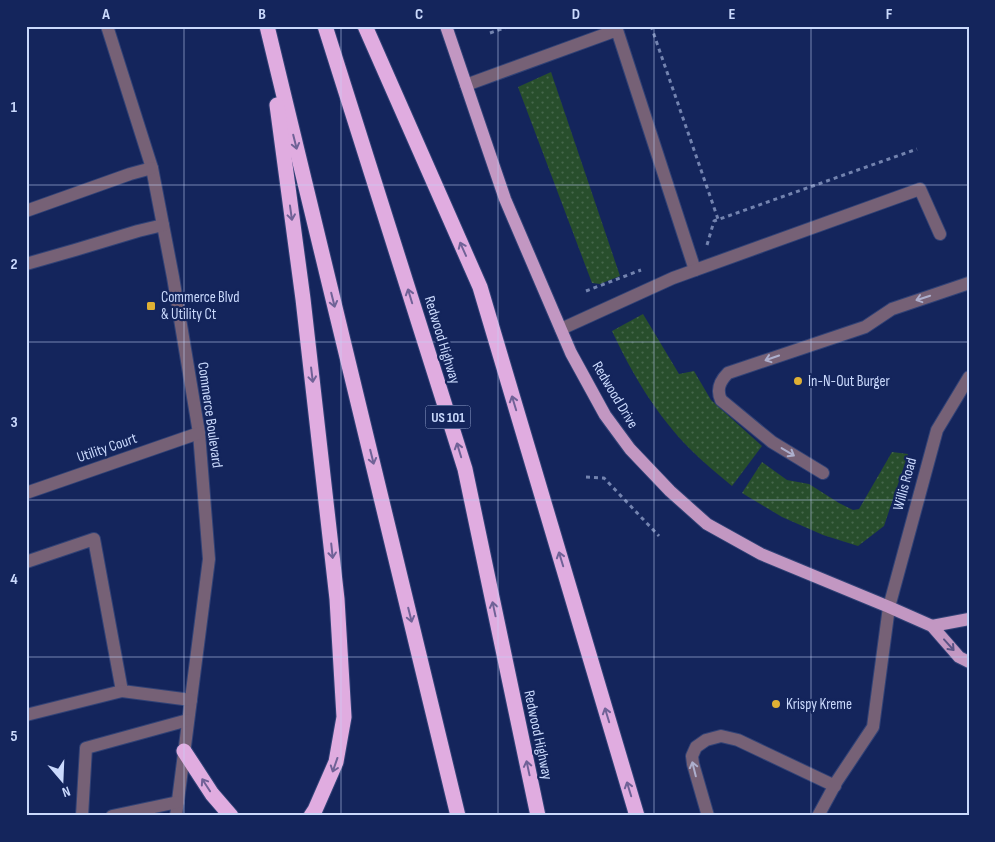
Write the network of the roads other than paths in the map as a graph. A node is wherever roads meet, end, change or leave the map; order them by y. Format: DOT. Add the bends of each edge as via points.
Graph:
graph roads {
  1 [pos="107,26"];
  2 [pos="266,26"];
  3 [pos="325,26"];
  4 [pos="365,26"];
  5 [pos="446,26"];
  6 [pos="466,85"];
  7 [pos="152,168"];
  8 [pos="26,211"];
  9 [pos="163,225"];
  10 [pos="940,234"];
  11 [pos="26,264"];
  12 [pos="695,270"];
  13 [pos="969,283"];
  14 [pos="561,329"];
  15 [pos="969,377"];
  16 [pos="199,433"];
  17 [pos="823,473"];
  18 [pos="26,493"];
  19 [pos="26,562"];
  20 [pos="889,607"];
  21 [pos="969,619"];
  22 [pos="932,626"];
  23 [pos="969,662"];
  24 [pos="122,692"];
  25 [pos="191,700"];
  26 [pos="26,715"];
  27 [pos="188,720"];
  28 [pos="184,751"];
  29 [pos="835,786"];
  30 [pos="178,802"];
  31 [pos="82,816"];
  32 [pos="112,816"];
  33 [pos="176,816"];
  34 [pos="232,816"];
  35 [pos="311,816"];
  36 [pos="458,816"];
  37 [pos="538,816"];
  38 [pos="637,816"];
  39 [pos="708,816"];
  40 [pos="818,816"];
  1 -- 7 [label="street, Commerce Boulevard"];
  2 -- 35 [label="highway, one-way" via="303,299 337,598 344,717 336,762"];
  2 -- 36 [label="highway, one-way"];
  37 -- 3 [label="highway, Redwood Highway / US 101, one-way" via="464,469"];
  38 -- 4 [label="highway, one-way" via="480,287"];
  5 -- 6 [label="main road, Redwood Drive"];
  6 -- 12 [label="street" via="617,30"];
  6 -- 14 [label="main road, Redwood Drive" via="505,199"];
  7 -- 8 [label="street"];
  7 -- 9 [label="street, Commerce Boulevard"];
  9 -- 11 [label="street"];
  9 -- 16 [label="street, Commerce Boulevard"];
  10 -- 12 [label="street" via="920,189"];
  12 -- 14 [label="street"];
  13 -- 17 [label="street, one-way" via="892,308 865,327 728,372 721,380 718,394 721,400 772,442"];
  14 -- 20 [label="main road, Redwood Drive" via="605,415 630,449 707,524 762,554"];
  15 -- 20 [label="street, Willis Road" via="937,430"];
  16 -- 18 [label="street, Utility Court"];
  16 -- 25 [label="street, Commerce Boulevard" via="209,559"];
  19 -- 24 [label="street" via="94,539"];
  20 -- 22 [label="main road, Redwood Drive"];
  20 -- 29 [label="street, Willis Road" via="872,727"];
  21 -- 22 [label="main road"];
  22 -- 23 [label="main road, Redwood Drive, one-way" via="959,657"];
  24 -- 25 [label="street"];
  24 -- 26 [label="street"];
  25 -- 27 [label="street, Commerce Boulevard"];
  27 -- 28 [label="street, Commerce Boulevard"];
  27 -- 31 [label="street" via="86,748"];
  28 -- 30 [label="street, Commerce Boulevard"];
  34 -- 28 [label="highway, one-way" via="212,794"];
  39 -- 29 [label="street, one-way" via="692,756 696,747 706,740 721,736 738,740"];
  29 -- 40 [label="street, Willis Road"];
  30 -- 32 [label="street"];
  30 -- 33 [label="street, Commerce Boulevard"];
}
